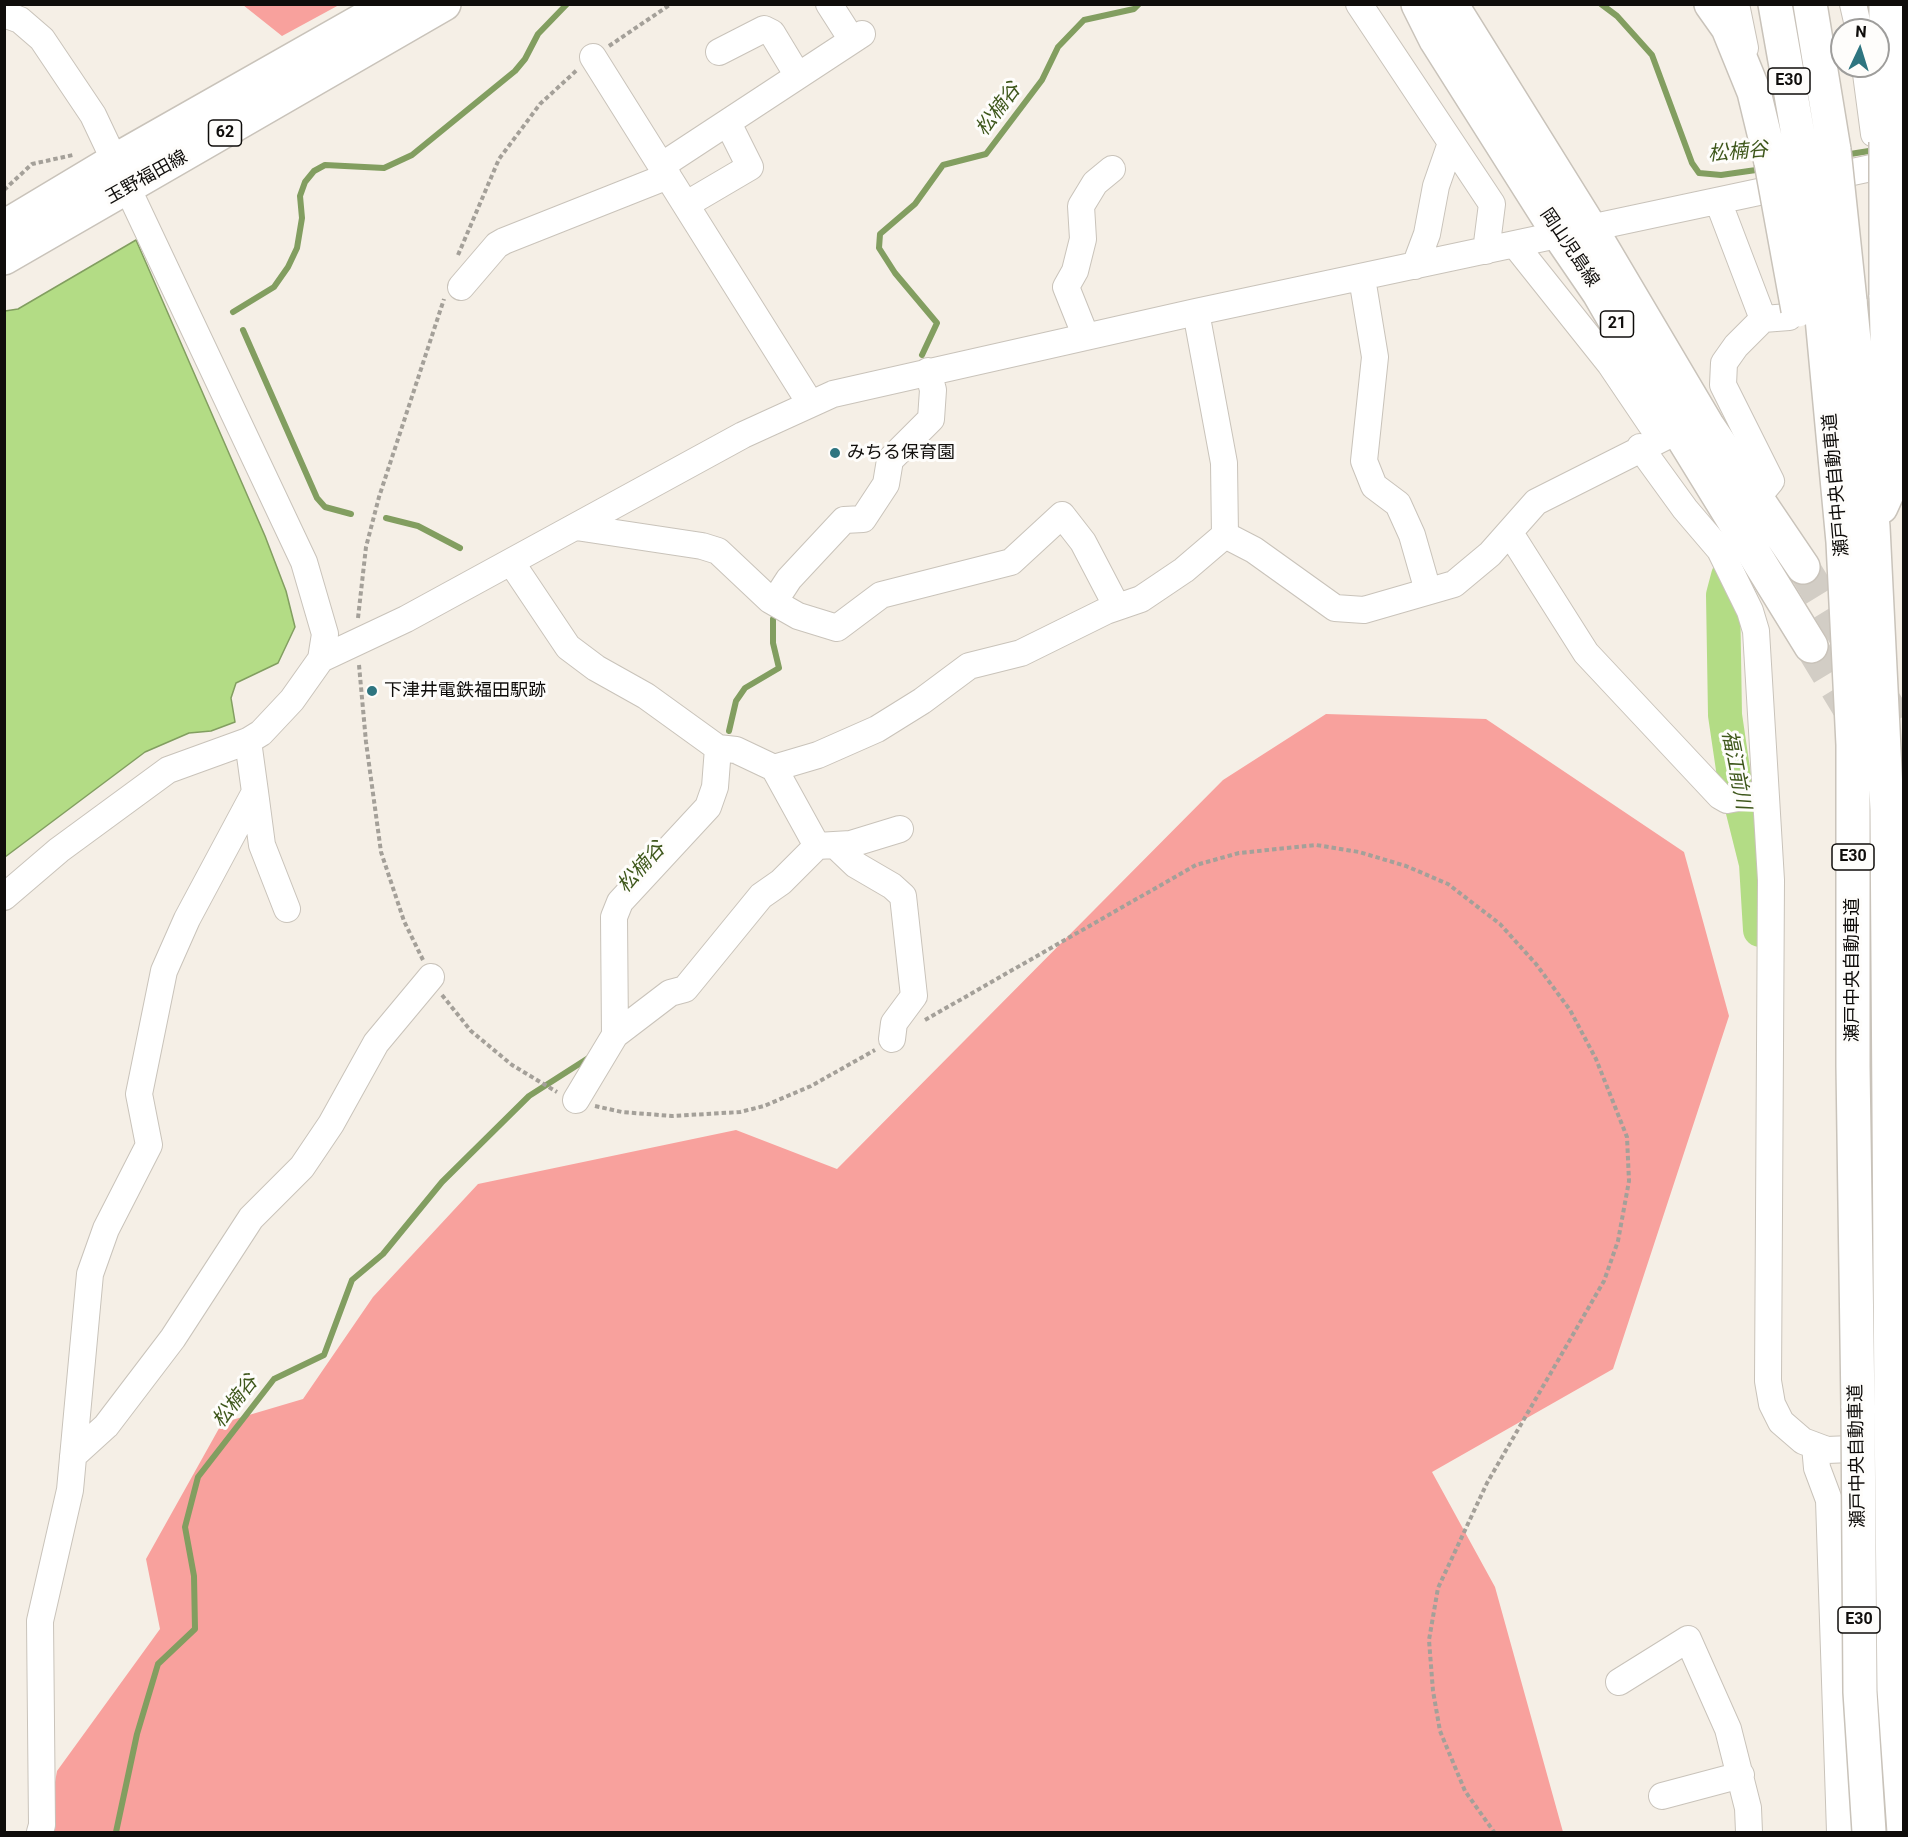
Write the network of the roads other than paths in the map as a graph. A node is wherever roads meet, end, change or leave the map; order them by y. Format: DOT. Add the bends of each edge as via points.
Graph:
graph roads {
  1 [pos="391,4"];
  2 [pos="444,4"];
  3 [pos="830,4"];
  4 [pos="1359,4"];
  5 [pos="1418,4"];
  6 [pos="1451,4"];
  7 [pos="1711,4"];
  8 [pos="1736,4"];
  9 [pos="1775,4"];
  10 [pos="1810,4"];
  11 [pos="1886,4"];
  12 [pos="4,14"];
  13 [pos="719,52"];
  14 [pos="593,57"];
  15 [pos="798,76"];
  16 [pos="1868,78"];
  17 [pos="1754,92"];
  18 [pos="728,123"];
  19 [pos="1451,143"];
  20 [pos="1888,148"];
  21 [pos="1112,169"];
  22 [pos="665,171"];
  23 [pos="122,174"];
  24 [pos="1718,201"];
  25 [pos="687,204"];
  26 [pos="4,227"];
  27 [pos="1591,230"];
  28 [pos="1560,236"];
  29 [pos="1516,246"];
  30 [pos="1486,251"];
  31 [pos="4,258"];
  32 [pos="1415,266"];
  33 [pos="1362,278"];
  34 [pos="461,286"];
  35 [pos="1896,300"];
  36 [pos="1814,309"];
  37 [pos="1197,312"];
  38 [pos="1763,318"];
  39 [pos="1086,337"];
  40 [pos="928,371"];
  41 [pos="810,403"];
  42 [pos="1670,434"];
  43 [pos="1756,498"];
  44 [pos="576,527"];
  45 [pos="1873,527"];
  46 [pos="1510,533"];
  47 [pos="1225,535"];
  48 [pos="511,562"];
  49 [pos="1803,567"];
  50 [pos="1428,591"];
  51 [pos="774,602"];
  52 [pos="1117,607"];
  53 [pos="1812,646"];
  54 [pos="321,659"];
  55 [pos="248,741"];
  56 [pos="718,748"];
  57 [pos="774,768"];
  58 [pos="255,792"];
  59 [pos="1749,796"];
  60 [pos="900,829"];
  61 [pos="826,845"];
  62 [pos="4,897"];
  63 [pos="287,909"];
  64 [pos="431,977"];
  65 [pos="615,1035"];
  66 [pos="892,1039"];
  67 [pos="566,1095"];
  68 [pos="1815,1446"];
  69 [pos="1904,1447"];
  70 [pos="73,1456"];
  71 [pos="1619,1682"];
  72 [pos="1741,1775"];
  73 [pos="1662,1796"];
  74 [pos="1904,1832"];
  75 [pos="40,1833"];
  76 [pos="1749,1833"];
  77 [pos="1840,1833"];
  78 [pos="1869,1833"];
  1 -- 23 [label="main road, 玉野福田線 / 62"];
  2 -- 23 [label="main road, 玉野福田線 / 62"];
  3 -- 15 [label="street" via="857,37"];
  4 -- 19 [label="street"];
  5 -- 28 [label="main road, 岡山児島線 / 21" via="1436,40"];
  6 -- 27 [label="main road, 岡山児島線 / 21"];
  7 -- 17 [label="main road" via="1728,28"];
  8 -- 17 [label="street"];
  9 -- 36 [label="main road, 瀬戸中央自動車道 / E30, bridge" via="1802,157"];
  10 -- 36 [label="main road, 瀬戸中央自動車道 / E30, bridge" via="1834,150"];
  11 -- 20 [label="main road"];
  12 -- 23 [label="street" via="20,20 42,39 93,115"];
  13 -- 15 [label="street" via="764,29 772,33"];
  14 -- 22 [label="street"];
  15 -- 18 [label="street"];
  16 -- 20 [label="street"];
  17 -- 36 [label="main road, bridge"];
  18 -- 22 [label="street"];
  18 -- 25 [label="street" via="750,167"];
  19 -- 30 [label="street" via="1492,204"];
  19 -- 32 [label="street"];
  20 -- 24 [label="street"];
  20 -- 35 [label="main road, bridge"];
  21 -- 39 [label="street" via="1095,183 1081,206 1083,239 1075,271 1066,287"];
  22 -- 25 [label="street"];
  22 -- 34 [label="street" via="504,241"];
  23 -- 26 [label="main road, 玉野福田線 / 62"];
  23 -- 31 [label="main road, 玉野福田線 / 62"];
  23 -- 54 [label="street" via="304,562 325,634"];
  24 -- 27 [label="street"];
  24 -- 38 [label="street"];
  25 -- 41 [label="street"];
  27 -- 28 [label="street"];
  27 -- 42 [label="main road, 岡山児島線 / 21"];
  28 -- 29 [label="street"];
  28 -- 42 [label="main road, 岡山児島線 / 21" via="1649,376"];
  29 -- 30 [label="street"];
  29 -- 42 [label="street"];
  30 -- 32 [label="street"];
  32 -- 33 [label="street"];
  33 -- 37 [label="street"];
  33 -- 50 [label="street" via="1375,357 1364,461 1374,486 1398,504 1412,535"];
  35 -- 45 [label="main road" via="1891,485"];
  36 -- 38 [label="street"];
  36 -- 45 [label="main road, 瀬戸中央自動車道 / E30"];
  36 -- 78 [label="main road, 瀬戸中央自動車道 / E30, bridge" via="1853,745 1860,1692"];
  37 -- 39 [label="street"];
  37 -- 47 [label="street" via="1224,463"];
  38 -- 43 [label="street" via="1724,363 1723,385 1771,481"];
  39 -- 40 [label="street"];
  40 -- 41 [label="street"];
  40 -- 51 [label="street" via="933,390 931,419 890,460 886,484 863,519 844,520 789,579"];
  41 -- 44 [label="street" via="743,435"];
  42 -- 43 [label="main road, 岡山児島線 / 21"];
  42 -- 46 [label="street" via="1536,502"];
  42 -- 53 [label="main road, 岡山児島線 / 21"];
  42 -- 59 [label="street" via="1685,509 1720,550 1756,631"];
  43 -- 49 [label="main road, 岡山児島線 / 21"];
  44 -- 48 [label="street"];
  44 -- 51 [label="street" via="718,551"];
  45 -- 74 [label="main road, 瀬戸中央自動車道 / E30, bridge" via="1887,810 1894,1689"];
  46 -- 50 [label="street" via="1454,584"];
  46 -- 59 [label="street" via="1586,653 1720,796 1727,800"];
  47 -- 50 [label="street" via="1254,550 1335,608 1364,610"];
  47 -- 52 [label="street" via="1185,570"];
  48 -- 54 [label="street"];
  48 -- 56 [label="street" via="568,647"];
  51 -- 52 [label="street" via="798,616 837,628 881,596 1011,562 1062,515 1083,542"];
  52 -- 57 [label="street" via="1022,653 969,666 877,729 818,755"];
  54 -- 55 [label="street" via="292,700 261,733"];
  55 -- 58 [label="street"];
  55 -- 62 [label="street" via="168,770 59,850"];
  56 -- 57 [label="street" via="736,750"];
  56 -- 65 [label="street" via="715,787 708,807 620,902 615,917"];
  57 -- 61 [label="street"];
  58 -- 63 [label="street" via="262,845"];
  58 -- 70 [label="street" via="187,919 164,971 139,1094 149,1144 106,1229 90,1274"];
  59 -- 68 [label="street" via="1771,880 1768,1381 1772,1404 1781,1422"];
  60 -- 61 [label="street" via="851,844"];
  61 -- 65 [label="street" via="761,896 685,989 670,993"];
  61 -- 66 [label="street" via="903,896 914,996 894,1023"];
  64 -- 70 [label="street" via="376,1043 302,1167 251,1218 173,1338 106,1426"];
  65 -- 67 [label="street"];
  68 -- 69 [label="street" via="1827,1450"];
  68 -- 77 [label="street" via="1817,1468 1829,1500"];
  70 -- 75 [label="street" via="70,1490 40,1621"];
  71 -- 72 [label="street" via="1688,1639 1728,1729"];
  72 -- 73 [label="street"];
  72 -- 76 [label="street"];
}
